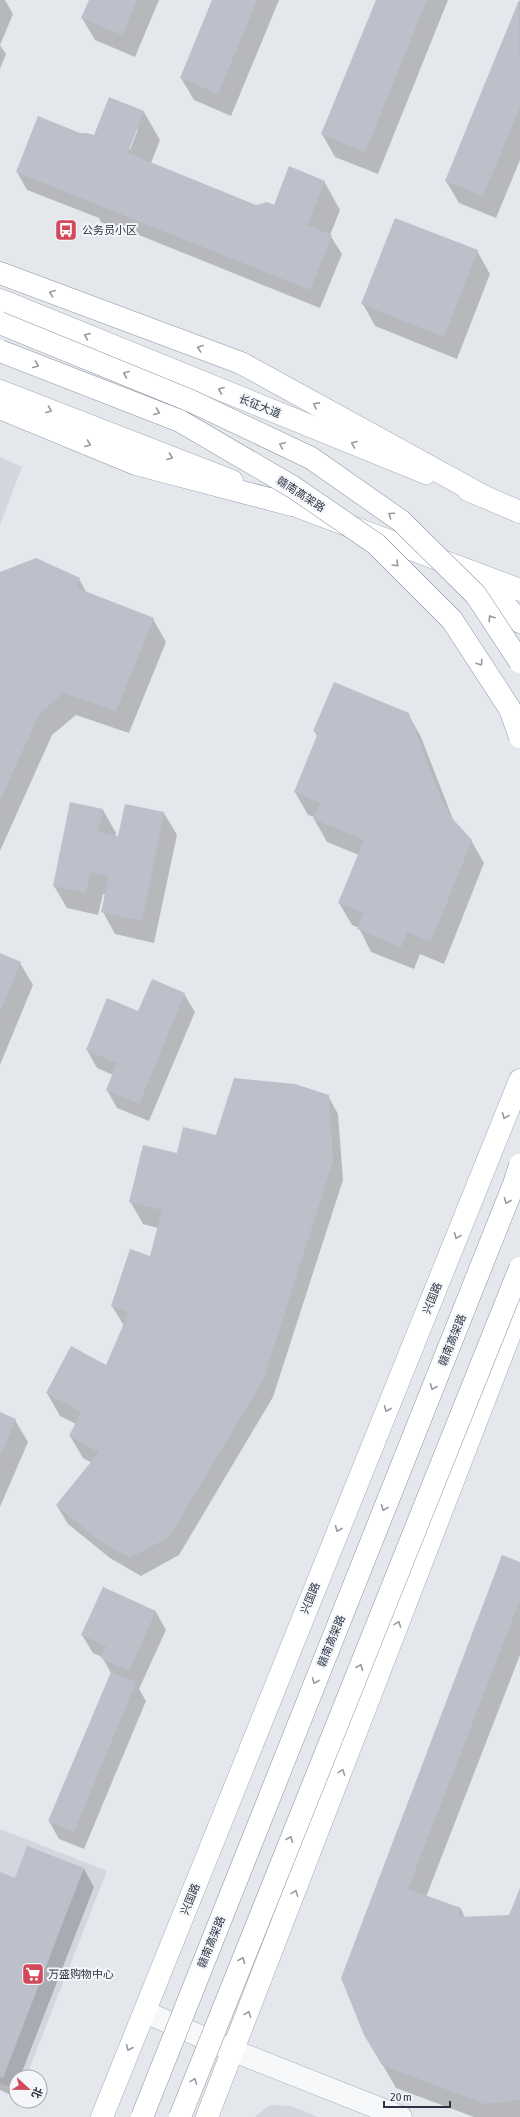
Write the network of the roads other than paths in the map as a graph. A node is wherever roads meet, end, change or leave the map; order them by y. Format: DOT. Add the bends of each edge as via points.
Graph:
graph roads {
  1 [pos="0,273"];
  2 [pos="0,300"];
  3 [pos="0,323"];
  4 [pos="0,351"];
  5 [pos="0,391"];
  6 [pos="0,408"];
  7 [pos="520,493"];
  8 [pos="486,497"];
  9 [pos="292,505"];
  10 [pos="520,512"];
  11 [pos="464,569"];
  12 [pos="520,590"];
  13 [pos="520,622"];
  14 [pos="520,662"];
  15 [pos="520,737"];
  16 [pos="520,1080"];
  17 [pos="520,1165"];
  18 [pos="520,1268"];
  19 [pos="520,1308"];
  20 [pos="145,2012"];
  21 [pos="234,2051"];
  22 [pos="102,2117"];
  23 [pos="142,2117"];
  24 [pos="180,2117"];
  25 [pos="207,2117"];
  26 [pos="401,2117"];
  8 -- 1 [label="main road, one-way" via="241,363"];
  8 -- 2 [label="main road, 长征大道, one-way"];
  14 -- 3 [label="main road, one-way, bridge" via="476,595 401,521 311,458 191,402"];
  4 -- 15 [label="main road, 赣南高架路, one-way, bridge" via="180,422 293,487 376,544 452,620 510,709"];
  5 -- 9 [label="main road, one-way"];
  6 -- 9 [label="main road, one-way" via="136,464"];
  7 -- 8 [label="main road"];
  8 -- 10 [label="main road, 长征大道"];
  9 -- 11 [label="main road"];
  11 -- 12 [label="main road"];
  11 -- 13 [label="main road" via="488,586"];
  16 -- 20 [label="main road, 兴国路, one-way"];
  17 -- 23 [label="main road, 赣南高架路, one-way, bridge"];
  24 -- 18 [label="main road, one-way, bridge"];
  21 -- 19 [label="main road, one-way"];
  20 -- 21 [label="street"];
  20 -- 22 [label="main road, 兴国路, one-way"];
  21 -- 25 [label="main road"];
  21 -- 26 [label="street"];
}
